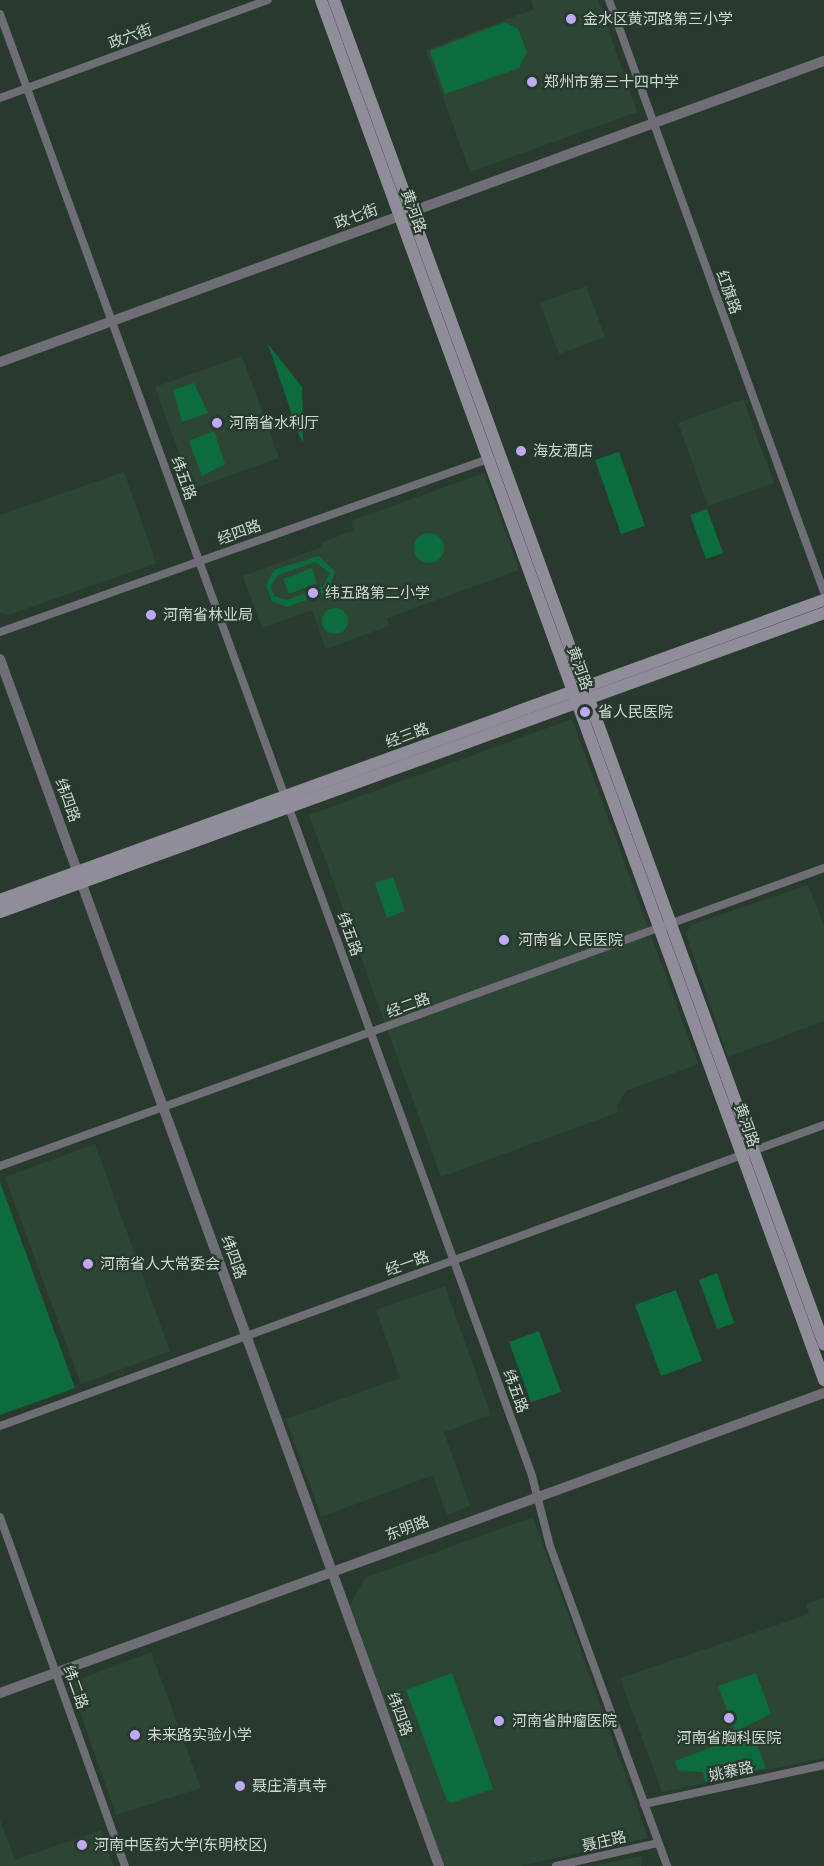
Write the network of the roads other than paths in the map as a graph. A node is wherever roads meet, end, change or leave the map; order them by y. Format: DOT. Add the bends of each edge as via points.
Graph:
graph roads {
  1 [pos="268,0"];
  2 [pos="321,0"];
  3 [pos="334,0"];
  4 [pos="609,0"];
  5 [pos="0,14"];
  6 [pos="824,61"];
  7 [pos="27,88"];
  8 [pos="0,98"];
  9 [pos="653,123"];
  10 [pos="405,213"];
  11 [pos="112,321"];
  12 [pos="0,362"];
  13 [pos="488,459"];
  14 [pos="200,561"];
  15 [pos="824,592"];
  16 [pos="824,600"];
  17 [pos="824,613"];
  18 [pos="0,632"];
  19 [pos="0,659"];
  20 [pos="580,695"];
  21 [pos="287,801"];
  22 [pos="824,868"];
  23 [pos="80,877"];
  24 [pos="0,900"];
  25 [pos="0,912"];
  26 [pos="665,926"];
  27 [pos="372,1032"];
  28 [pos="164,1107"];
  29 [pos="824,1125"];
  30 [pos="748,1153"];
  31 [pos="0,1166"];
  32 [pos="454,1260"];
  33 [pos="247,1336"];
  34 [pos="824,1344"];
  35 [pos="824,1380"];
  36 [pos="824,1393"];
  37 [pos="0,1426"];
  38 [pos="538,1496"];
  39 [pos="0,1516"];
  40 [pos="332,1572"];
  41 [pos="56,1672"];
  42 [pos="0,1693"];
  43 [pos="824,1765"];
  44 [pos="644,1804"];
  45 [pos="658,1843"];
  46 [pos="125,1866"];
  47 [pos="439,1866"];
  48 [pos="556,1866"];
  49 [pos="667,1866"];
  1 -- 7 [label="street, 政六街"];
  2 -- 10 [label="main road, 黄河路"];
  3 -- 10 [label="main road, 黄河路"];
  4 -- 9 [label="street, 红旗路"];
  5 -- 7 [label="street, 纬五路"];
  6 -- 9 [label="street, 政七街"];
  7 -- 8 [label="street, 政六街"];
  7 -- 11 [label="street, 纬五路"];
  9 -- 10 [label="street, 政七街"];
  9 -- 15 [label="street, 红旗路"];
  10 -- 11 [label="street, 政七街"];
  10 -- 13 [label="main road, 黄河路"];
  10 -- 20 [label="main road, 黄河路"];
  11 -- 12 [label="street, 政七街"];
  11 -- 14 [label="street, 纬五路"];
  13 -- 14 [label="street, 经四路"];
  13 -- 20 [label="main road, 黄河路"];
  14 -- 18 [label="street, 经四路"];
  14 -- 21 [label="street, 纬五路"];
  16 -- 20 [label="main road, 经三路"];
  17 -- 20 [label="main road, 经三路"];
  19 -- 23 [label="street, 纬四路"];
  20 -- 21 [label="main road, 经三路"];
  20 -- 26 [label="main road, 黄河路"];
  21 -- 23 [label="main road, 经三路"];
  21 -- 27 [label="street, 纬五路"];
  22 -- 26 [label="street, 经二路"];
  23 -- 24 [label="main road, 经三路"];
  23 -- 25 [label="main road, 经三路"];
  23 -- 28 [label="street, 纬四路"];
  26 -- 27 [label="street, 经二路"];
  26 -- 30 [label="main road, 黄河路"];
  27 -- 28 [label="street, 经二路"];
  27 -- 32 [label="street, 纬五路"];
  28 -- 31 [label="street, 经二路"];
  28 -- 33 [label="street, 纬四路"];
  29 -- 30 [label="street, 经一路"];
  30 -- 32 [label="street, 经一路"];
  30 -- 34 [label="main road, 黄河路"];
  30 -- 35 [label="main road, 黄河路"];
  32 -- 33 [label="street, 经一路"];
  32 -- 38 [label="street, 纬五路"];
  33 -- 37 [label="street, 经一路"];
  33 -- 40 [label="street, 纬四路"];
  36 -- 38 [label="street, 东明路"];
  38 -- 40 [label="street, 东明路"];
  38 -- 44 [label="street, 纬五路" via="550,1546"];
  39 -- 41 [label="street, 纬二路"];
  40 -- 41 [label="street, 东明路"];
  40 -- 47 [label="street, 纬四路"];
  41 -- 42 [label="street, 东明路"];
  41 -- 46 [label="street, 纬二路"];
  43 -- 44 [label="street, 姚寨路"];
  44 -- 45 [label="street, 纬五路"];
  45 -- 48 [label="street, 聂庄路"];
  45 -- 49 [label="street, 纬五路"];
}
